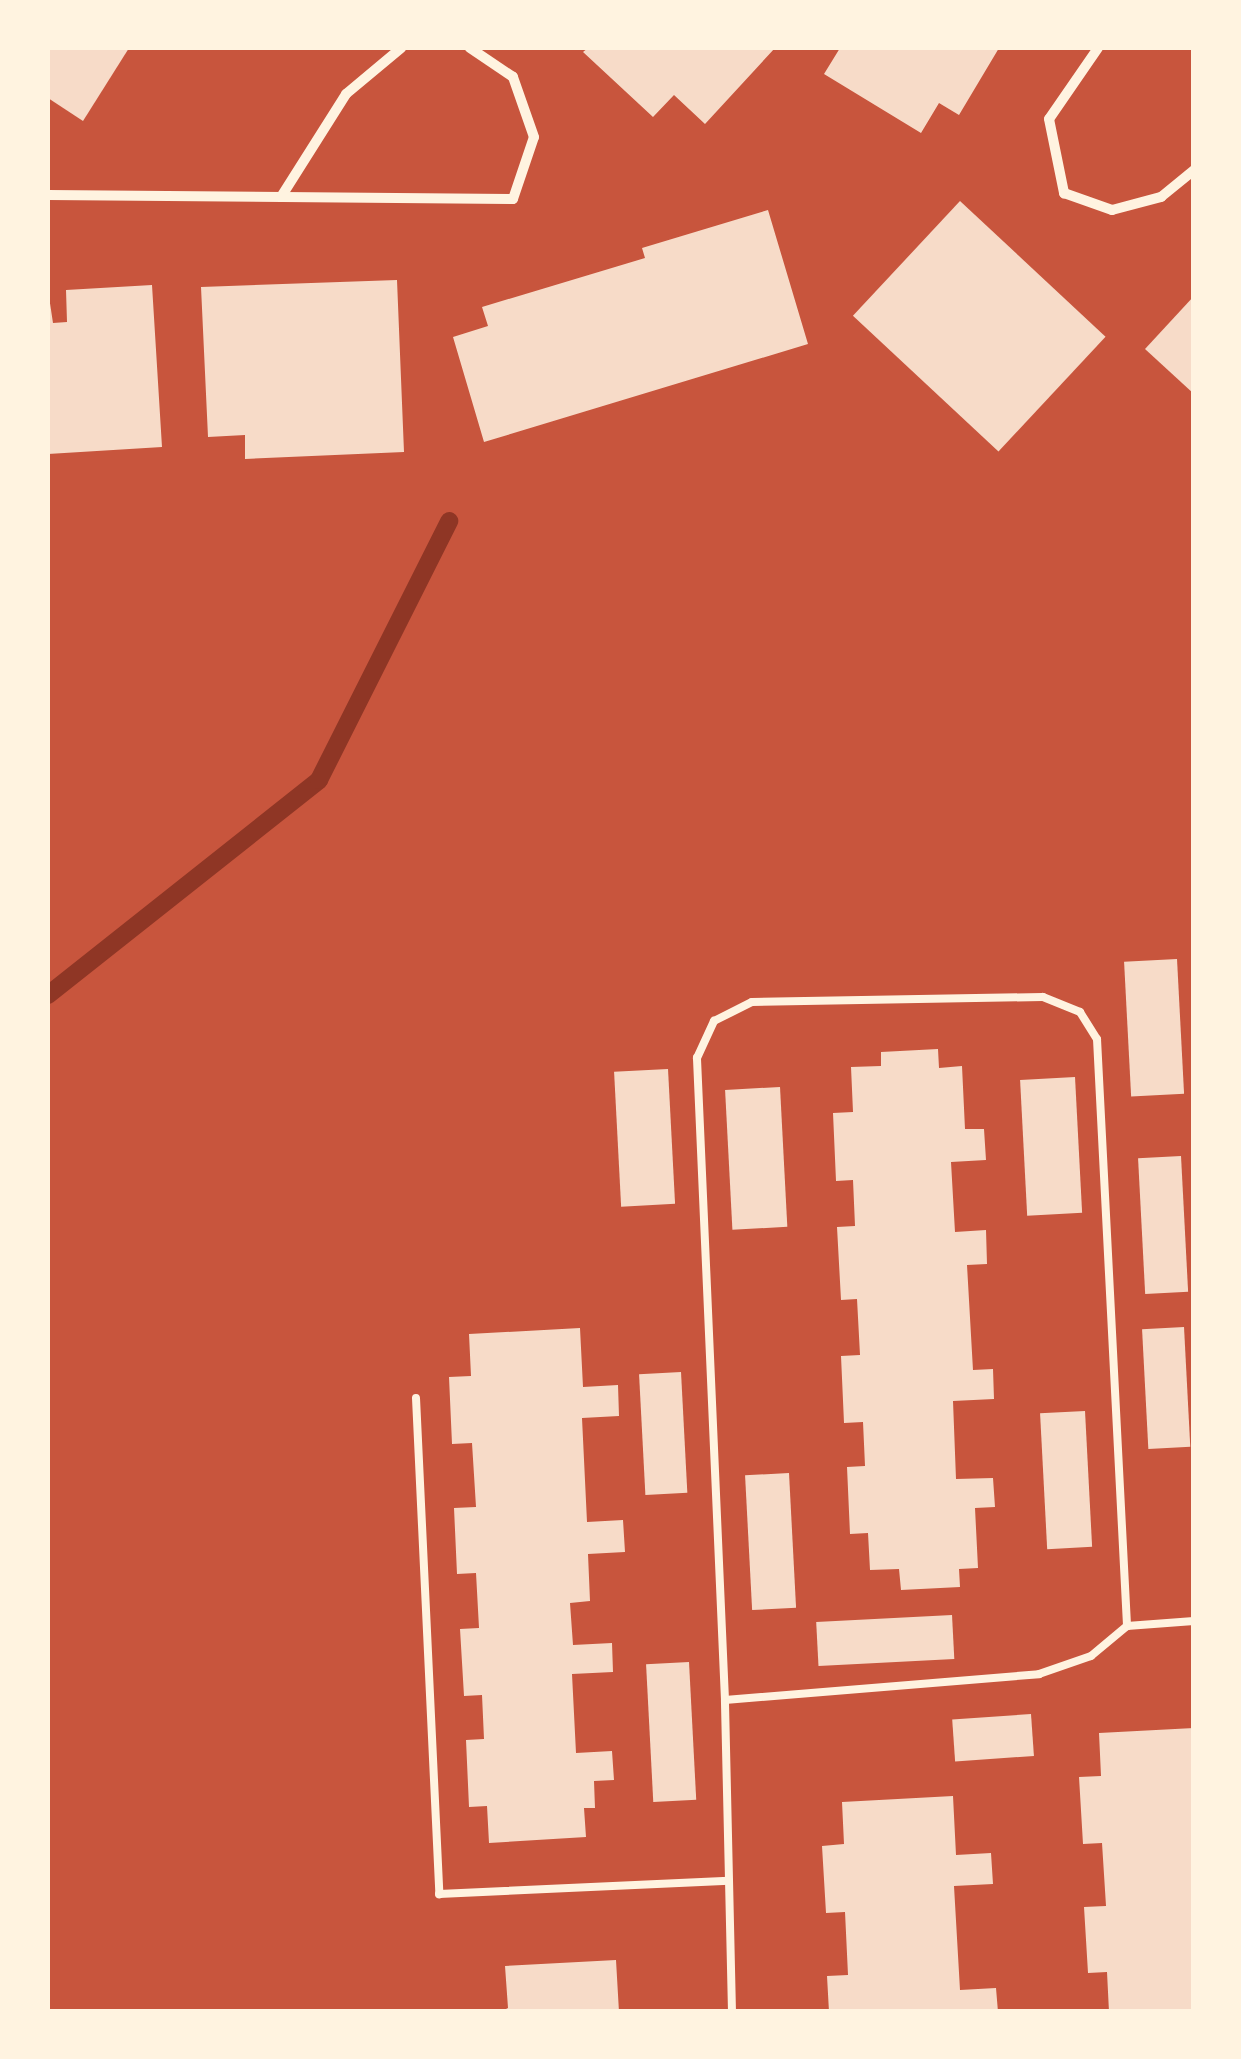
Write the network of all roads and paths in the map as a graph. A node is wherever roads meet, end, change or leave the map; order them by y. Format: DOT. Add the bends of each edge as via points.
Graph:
graph roads {
  1 [pos="401,48"];
  2 [pos="470,48"];
  3 [pos="1098,48"];
  4 [pos="1194,170"];
  5 [pos="48,195"];
  6 [pos="281,197"];
  7 [pos="416,1398"];
  8 [pos="1194,1621"];
  9 [pos="1127,1626"];
  10 [pos="725,1700"];
  11 [pos="729,1881"];
  12 [pos="732,2012"];
  1 -- 6 [label="street" via="346,94"];
  2 -- 6 [label="street" via="513,77 534,137 513,199"];
  3 -- 4 [label="street" via="1049,119 1064,193 1112,210 1161,197"];
  5 -- 6 [label="street"];
  7 -- 11 [label="lane" via="440,1894"];
  8 -- 9 [label="lane"];
  9 -- 10 [label="lane" via="1092,1656 1038,1674"];
  9 -- 10 [label="lane" via="1097,1038 1080,1012 1043,997 752,1002 714,1021 697,1058"];
  10 -- 11 [label="lane"];
  11 -- 12 [label="lane"];
}
